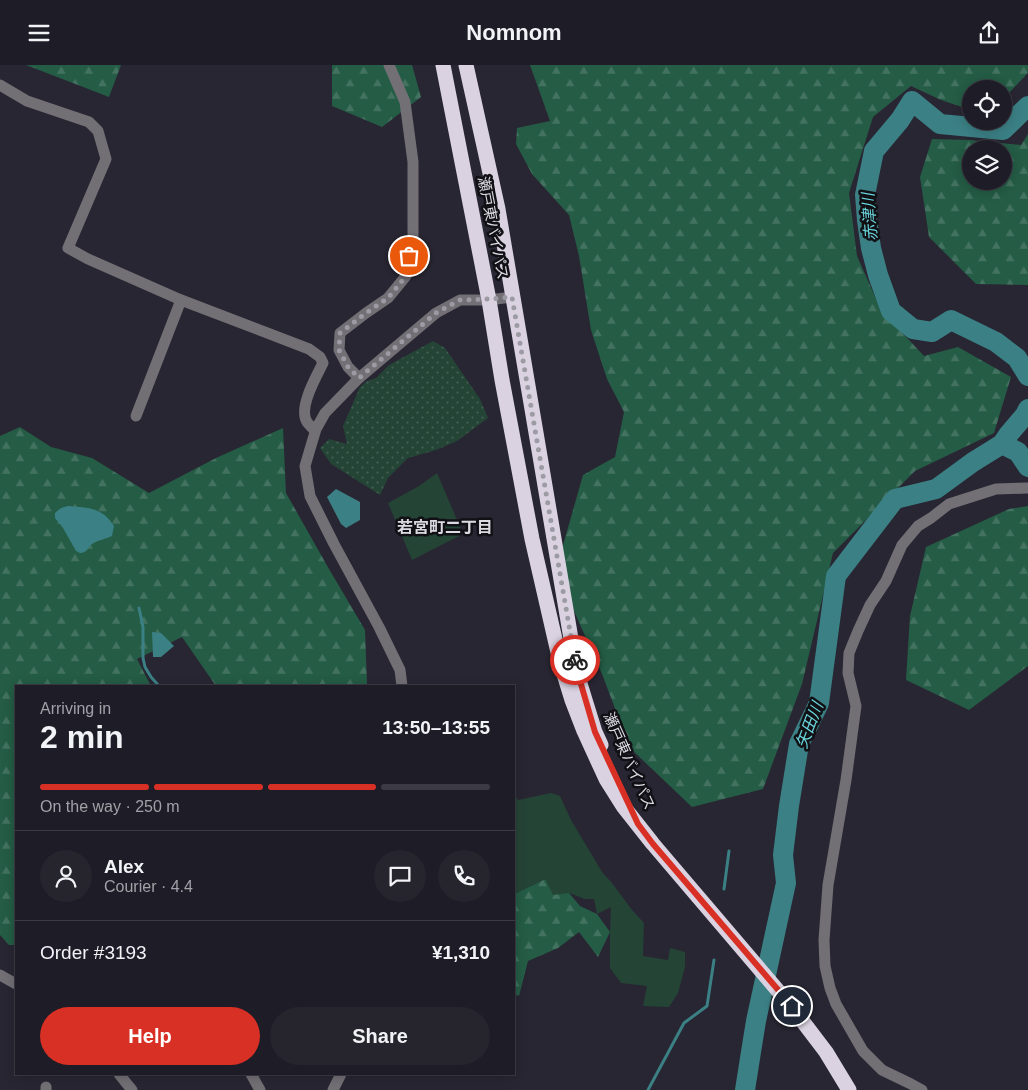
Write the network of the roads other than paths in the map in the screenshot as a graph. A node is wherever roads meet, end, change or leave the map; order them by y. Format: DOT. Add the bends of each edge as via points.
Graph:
graph roads {
  1 [pos="389,65"];
  2 [pos="443,65"];
  3 [pos="466,65"];
  4 [pos="0,85"];
  5 [pos="512,297"];
  6 [pos="181,299"];
  7 [pos="489,299"];
  8 [pos="359,378"];
  9 [pos="136,416"];
  10 [pos="315,431"];
  11 [pos="1028,488"];
  12 [pos="402,685"];
  13 [pos="638,824"];
  14 [pos="120,1075"];
  15 [pos="252,1075"];
  16 [pos="341,1075"];
  17 [pos="132,1090"];
  18 [pos="260,1090"];
  19 [pos="333,1090"];
  20 [pos="849,1090"];
  21 [pos="922,1090"];
  1 -- 8 [label="street" via="405,102 413,162 413,237 406,276 388,298 340,333 339,350 348,367"];
  2 -- 7 [label="highway, 瀬戸東バイパス"];
  3 -- 5 [label="highway, 瀬戸東バイパス" via="498,209"];
  4 -- 6 [label="street" via="27,101 90,122 98,131 106,159 68,247 88,259"];
  5 -- 7 [label="street"];
  5 -- 13 [label="highway, 瀬戸東バイパス" via="578,674 595,732"];
  6 -- 9 [label="street"];
  6 -- 10 [label="street" via="309,349 320,357 323,363 304,412 306,422"];
  7 -- 8 [label="street" via="460,300 436,313"];
  7 -- 13 [label="highway, 瀬戸東バイパス" via="532,539 560,661 584,731 606,779 622,806"];
  8 -- 10 [label="street" via="325,413"];
  10 -- 12 [label="street" via="305,466 310,496 380,627 400,670"];
  11 -- 21 [label="street" via="996,489 949,504 918,526 902,545 849,653 848,673 856,706 828,885 825,966 836,1004 863,1051 882,1070"];
  13 -- 20 [label="highway, 瀬戸東バイパス" via="792,1006"];
  14 -- 17 [label="street"];
  15 -- 18 [label="street"];
  16 -- 19 [label="street"];
}
